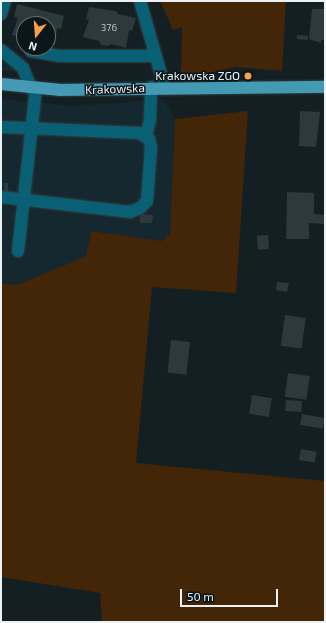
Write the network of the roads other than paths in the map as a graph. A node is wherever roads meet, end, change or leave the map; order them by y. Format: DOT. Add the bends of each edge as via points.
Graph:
graph roads {
  1 [pos="5,1"];
  2 [pos="140,1"];
  3 [pos="1,14"];
  4 [pos="1,50"];
  5 [pos="56,55"];
  6 [pos="156,56"];
  7 [pos="1,84"];
  8 [pos="325,87"];
  9 [pos="34,88"];
  10 [pos="151,88"];
  11 [pos="165,88"];
  12 [pos="1,127"];
  13 [pos="33,127"];
  14 [pos="146,135"];
  15 [pos="1,197"];
  16 [pos="25,200"];
  17 [pos="18,251"];
  1 -- 3 [label="lane"];
  2 -- 6 [label="lane"];
  4 -- 9 [label="lane" via="23,68"];
  5 -- 6 [label="lane"];
  6 -- 11 [label="lane"];
  7 -- 9 [label="main road, Krakowska"];
  8 -- 11 [label="main road, Krakowska"];
  9 -- 10 [label="main road, Krakowska"];
  9 -- 13 [label="lane"];
  10 -- 11 [label="main road, Krakowska"];
  10 -- 14 [label="lane" via="150,120"];
  12 -- 13 [label="lane"];
  13 -- 14 [label="lane"];
  13 -- 16 [label="lane"];
  14 -- 16 [label="lane" via="151,147 149,190 146,201 140,208 130,212"];
  15 -- 16 [label="lane"];
  16 -- 17 [label="lane"];
}
